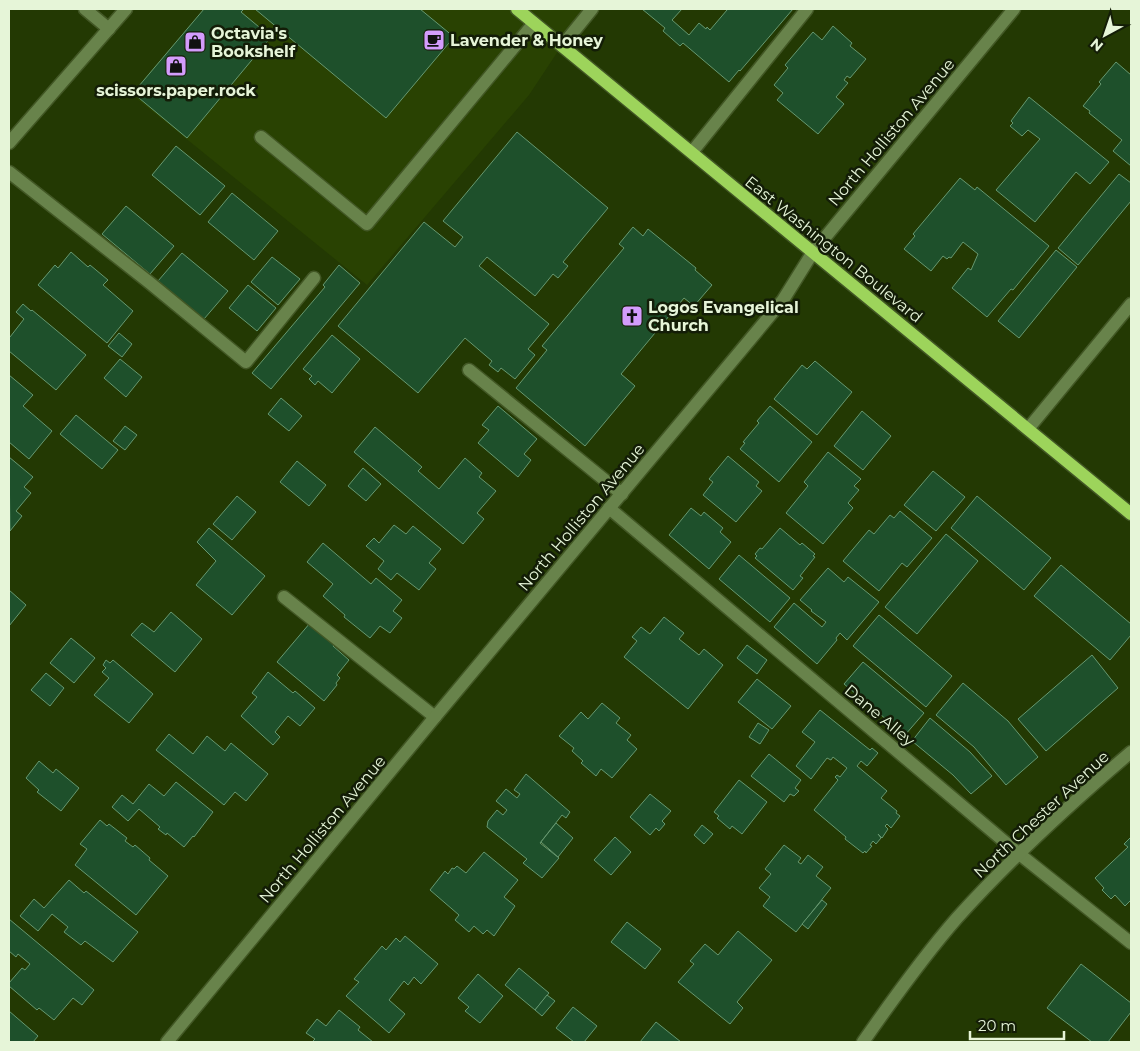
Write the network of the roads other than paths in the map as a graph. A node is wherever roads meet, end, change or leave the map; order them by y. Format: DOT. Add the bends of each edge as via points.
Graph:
graph roads {
  1 [pos="85,9"];
  2 [pos="126,9"];
  3 [pos="592,9"];
  4 [pos="807,9"];
  5 [pos="1014,9"];
  6 [pos="521,10"];
  7 [pos="534,23"];
  8 [pos="109,29"];
  9 [pos="562,46"];
  10 [pos="261,137"];
  11 [pos="9,143"];
  12 [pos="692,152"];
  13 [pos="9,172"];
  14 [pos="813,252"];
  15 [pos="314,278"];
  16 [pos="1131,304"];
  17 [pos="469,370"];
  18 [pos="1028,429"];
  19 [pos="622,494"];
  20 [pos="610,508"];
  21 [pos="1131,514"];
  22 [pos="284,596"];
  23 [pos="435,717"];
  24 [pos="1131,752"];
  25 [pos="1018,853"];
  26 [pos="1131,943"];
  27 [pos="167,1042"];
  28 [pos="863,1042"];
  1 -- 8 [label="street"];
  2 -- 8 [label="street"];
  3 -- 9 [label="street"];
  4 -- 12 [label="street"];
  5 -- 14 [label="street, North Holliston Avenue"];
  6 -- 7 [label="main road, East Washington Boulevard"];
  7 -- 9 [label="main road, East Washington Boulevard"];
  7 -- 10 [label="street" via="367,224"];
  8 -- 11 [label="street"];
  9 -- 12 [label="main road, East Washington Boulevard"];
  12 -- 14 [label="main road, East Washington Boulevard"];
  13 -- 15 [label="street" via="246,362"];
  14 -- 18 [label="main road, East Washington Boulevard"];
  14 -- 19 [label="street, North Holliston Avenue" via="783,300"];
  16 -- 18 [label="street"];
  17 -- 19 [label="street"];
  18 -- 21 [label="main road, East Washington Boulevard"];
  19 -- 20 [label="street, North Holliston Avenue"];
  20 -- 23 [label="street, North Holliston Avenue"];
  20 -- 25 [label="street, Dane Alley"];
  22 -- 23 [label="street"];
  23 -- 27 [label="street, North Holliston Avenue"];
  24 -- 25 [label="street, North Chester Avenue"];
  25 -- 26 [label="street, Dane Alley"];
  25 -- 28 [label="street, North Chester Avenue" via="956,919"];
}
